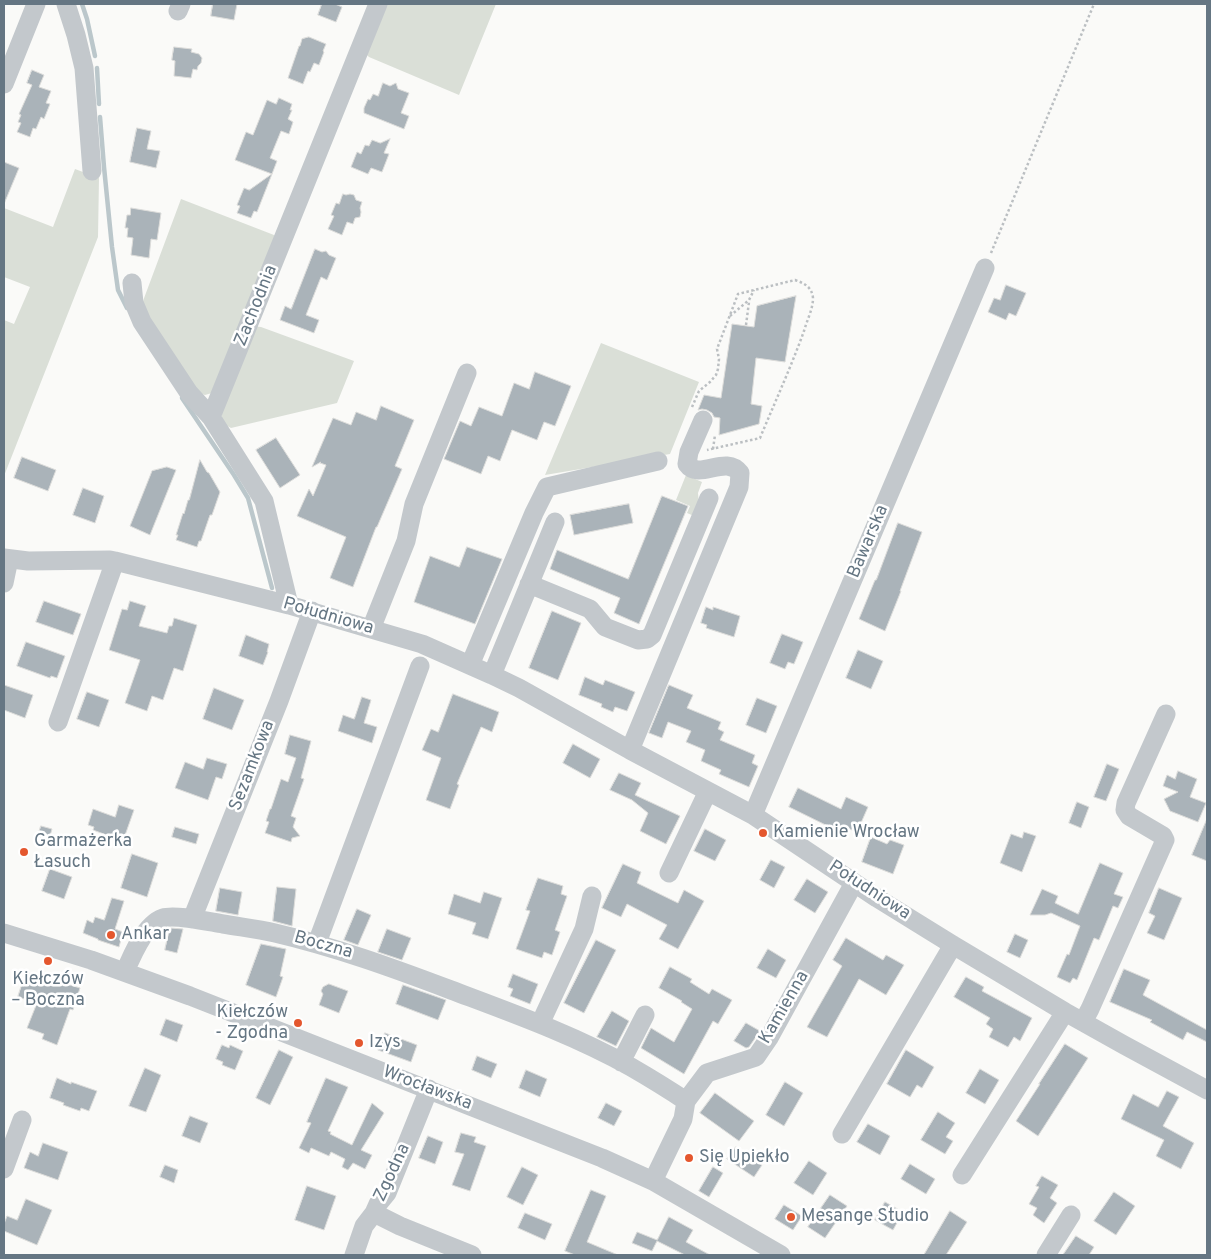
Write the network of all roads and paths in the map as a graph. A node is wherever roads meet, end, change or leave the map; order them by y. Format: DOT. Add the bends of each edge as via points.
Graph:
graph roads {
  1 [pos="36,4"];
  2 [pos="66,4"];
  3 [pos="378,4"];
  4 [pos="1094,4"];
  5 [pos="4,84"];
  6 [pos="92,171"];
  7 [pos="985,268"];
  8 [pos="132,284"];
  9 [pos="754,290"];
  10 [pos="749,300"];
  11 [pos="729,317"];
  12 [pos="746,325"];
  13 [pos="467,373"];
  14 [pos="698,414"];
  15 [pos="212,418"];
  16 [pos="689,454"];
  17 [pos="658,461"];
  18 [pos="709,498"];
  19 [pos="555,522"];
  20 [pos="6,558"];
  21 [pos="115,561"];
  22 [pos="4,582"];
  23 [pos="529,584"];
  24 [pos="289,605"];
  25 [pos="312,611"];
  26 [pos="371,629"];
  27 [pos="470,665"];
  28 [pos="420,666"];
  29 [pos="492,675"];
  30 [pos="1166,714"];
  31 [pos="58,722"];
  32 [pos="630,750"];
  33 [pos="708,791"];
  34 [pos="752,815"];
  35 [pos="669,873"];
  36 [pos="854,883"];
  37 [pos="592,896"];
  38 [pos="192,919"];
  39 [pos="4,933"];
  40 [pos="316,943"];
  41 [pos="953,945"];
  42 [pos="125,972"];
  43 [pos="1065,1012"];
  44 [pos="645,1015"];
  45 [pos="1083,1022"];
  46 [pos="540,1024"];
  47 [pos="620,1062"];
  48 [pos="429,1090"];
  49 [pos="1207,1090"];
  50 [pos="686,1100"];
  51 [pos="22,1120"];
  52 [pos="842,1134"];
  53 [pos="4,1169"];
  54 [pos="962,1175"];
  55 [pos="654,1181"];
  56 [pos="374,1213"];
  57 [pos="1071,1215"];
  58 [pos="354,1255"];
  59 [pos="472,1255"];
  60 [pos="781,1255"];
  61 [pos="1046,1255"];
  1 -- 5 [label="street"];
  2 -- 6 [label="street" via="84,68"];
  3 -- 15 [label="street, Zachodnia"];
  4 -- 7 [label="path"];
  7 -- 34 [label="street, Bawarska"];
  8 -- 15 [label="street" via="134,304 142,322 190,393"];
  9 -- 10 [label="path"];
  9 -- 11 [label="path" via="738,294"];
  9 -- 16 [label="path" via="795,280 807,285 813,298 812,308 800,340 760,438"];
  10 -- 11 [label="path"];
  10 -- 12 [label="path"];
  11 -- 14 [label="path" via="717,349 716,375 699,391"];
  13 -- 26 [label="street" via="414,504 406,541"];
  14 -- 16 [label="street"];
  15 -- 24 [label="street" via="264,501"];
  16 -- 32 [label="street" via="687,464 690,468 697,471 725,466 737,470 740,480"];
  17 -- 27 [label="street" via="547,487"];
  18 -- 23 [label="street" via="652,635 647,639 638,640 605,627 590,610"];
  19 -- 23 [label="street"];
  20 -- 21 [label="street, Południowa"];
  20 -- 22 [label="street"];
  21 -- 24 [label="street, Południowa"];
  21 -- 31 [label="street"];
  23 -- 29 [label="street"];
  24 -- 25 [label="street, Południowa"];
  25 -- 26 [label="street, Południowa"];
  25 -- 38 [label="street, Sezamkowa"];
  26 -- 27 [label="street, Południowa" via="422,644"];
  27 -- 29 [label="street, Południowa"];
  28 -- 40 [label="street"];
  29 -- 32 [label="street, Południowa"];
  30 -- 45 [label="street" via="1125,810 1165,840"];
  32 -- 33 [label="street, Południowa"];
  33 -- 34 [label="street, Południowa"];
  33 -- 35 [label="street"];
  34 -- 36 [label="street, Południowa"];
  36 -- 41 [label="street, Południowa"];
  36 -- 50 [label="street, Kamienna" via="756,1057 707,1073"];
  37 -- 46 [label="street" via="584,929"];
  38 -- 40 [label="street, Boczna" via="273,932"];
  38 -- 42 [label="street, Boczna" via="166,916 158,920 136,947"];
  39 -- 42 [label="street, Wrocławska"];
  40 -- 46 [label="street, Boczna"];
  41 -- 43 [label="street, Południowa"];
  41 -- 52 [label="street"];
  42 -- 48 [label="street, Wrocławska"];
  43 -- 45 [label="street, Południowa"];
  43 -- 54 [label="street"];
  44 -- 47 [label="street"];
  45 -- 49 [label="street, Południowa"];
  46 -- 47 [label="street, Boczna"];
  47 -- 50 [label="street, Boczna"];
  48 -- 55 [label="street, Wrocławska"];
  48 -- 56 [label="street, Zgodna" via="387,1194"];
  50 -- 55 [label="street" via="683,1119"];
  51 -- 53 [label="street"];
  55 -- 60 [label="street, Wrocławska"];
  56 -- 58 [label="street, Zgodna" via="364,1226"];
  56 -- 59 [label="street"];
  57 -- 61 [label="street"];
}
